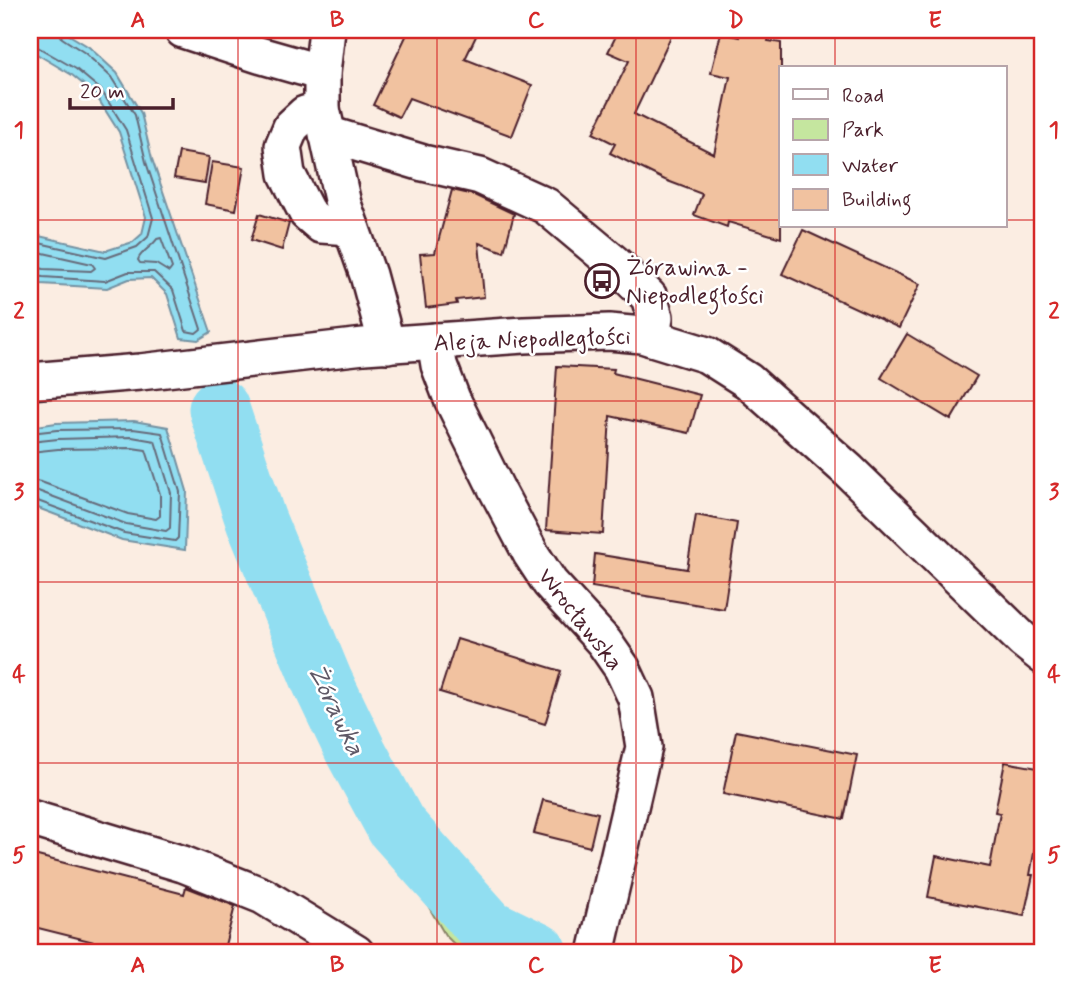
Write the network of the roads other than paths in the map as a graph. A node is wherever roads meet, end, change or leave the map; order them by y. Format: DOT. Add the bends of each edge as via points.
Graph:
graph roads {
  1 [pos="183,30"];
  2 [pos="327,30"];
  3 [pos="322,73"];
  4 [pos="325,121"];
  5 [pos="351,228"];
  6 [pos="652,338"];
  7 [pos="435,341"];
  8 [pos="387,345"];
  9 [pos="30,381"];
  10 [pos="1043,656"];
  11 [pos="30,818"];
  12 [pos="356,953"];
  13 [pos="596,953"];
  1 -- 3 [label="street"];
  2 -- 3 [label="street"];
  3 -- 4 [label="street"];
  4 -- 5 [label="street"];
  4 -- 5 [label="street" via="305,114 291,127 283,146 287,174 307,212 321,225"];
  4 -- 6 [label="street" via="423,163 481,176 546,206 649,297 654,317"];
  5 -- 8 [label="street"];
  6 -- 7 [label="street, Aleja Niepodległości" via="609,332"];
  6 -- 10 [label="street, Aleja Niepodległości" via="707,355 748,381"];
  7 -- 8 [label="street, Aleja Niepodległości"];
  7 -- 13 [label="street, Wrocławska" via="452,399 531,554 550,583 604,642 636,698 644,747"];
  8 -- 9 [label="street, Aleja Niepodległości"];
  11 -- 12 [label="street" via="183,864 263,896"];
}
